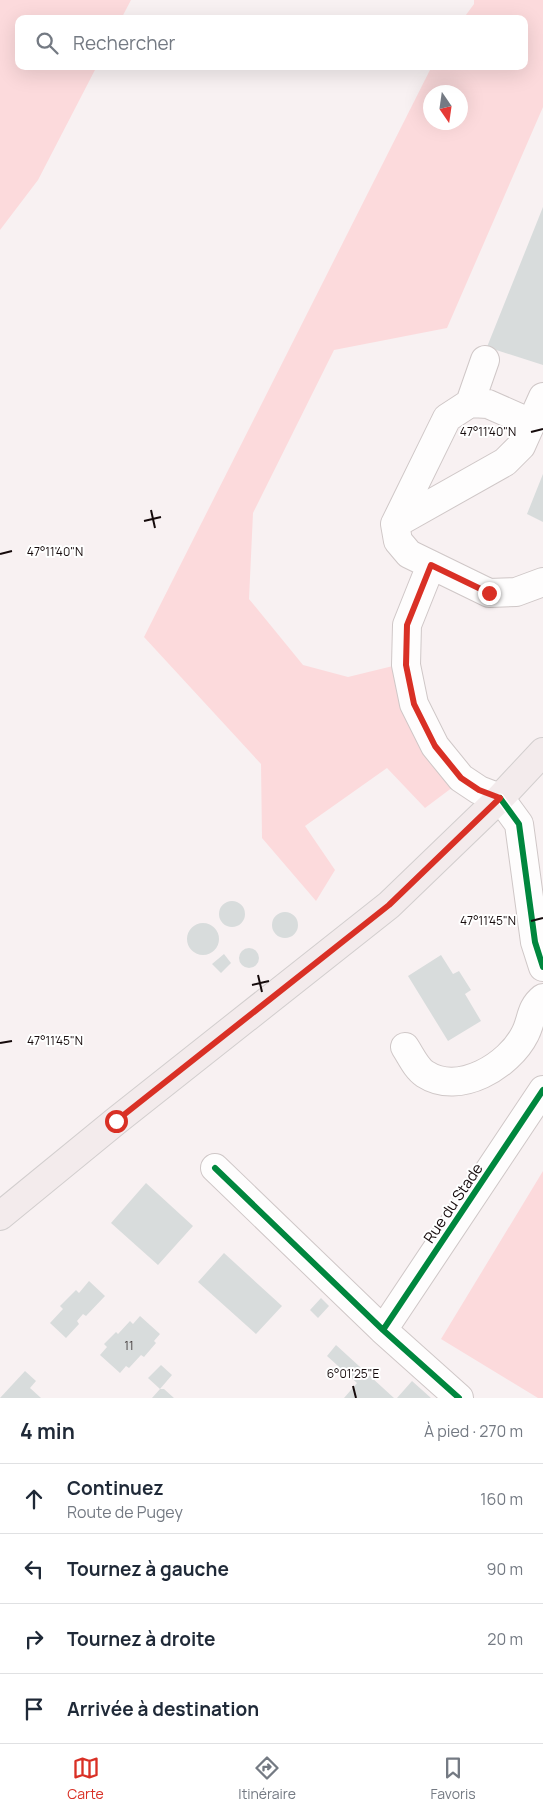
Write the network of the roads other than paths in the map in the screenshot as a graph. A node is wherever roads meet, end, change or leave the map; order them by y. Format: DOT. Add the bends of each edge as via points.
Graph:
graph roads {
  1 [pos="485,360"];
  2 [pos="543,397"];
  3 [pos="470,404"];
  4 [pos="531,424"];
  5 [pos="395,524"];
  6 [pos="431,565"];
  7 [pos="543,582"];
  8 [pos="543,752"];
  9 [pos="500,798"];
  10 [pos="543,967"];
  11 [pos="543,998"];
  12 [pos="405,1047"];
  13 [pos="543,1090"];
  14 [pos="214,1168"];
  15 [pos="0,1216"];
  16 [pos="383,1330"];
  17 [pos="459,1398"];
  1 -- 3 [label="street"];
  2 -- 4 [label="street"];
  3 -- 4 [label="street" via="488,404"];
  3 -- 5 [label="street" via="447,418"];
  4 -- 5 [label="street" via="520,446 505,462"];
  5 -- 6 [label="street" via="398,541 409,554"];
  6 -- 7 [label="street" via="489,593 516,592"];
  6 -- 9 [label="street" via="407,625 406,665 414,704 435,746 461,778"];
  8 -- 9 [label="main road"];
  9 -- 10 [label="street" via="519,824 535,942"];
  9 -- 15 [label="main road" via="389,905"];
  11 -- 12 [label="street" via="536,1003 525,1034 506,1059 489,1071 465,1080 448,1082 424,1073"];
  13 -- 16 [label="street, Rue du Stade"];
  14 -- 16 [label="street"];
  16 -- 17 [label="street"];
}
